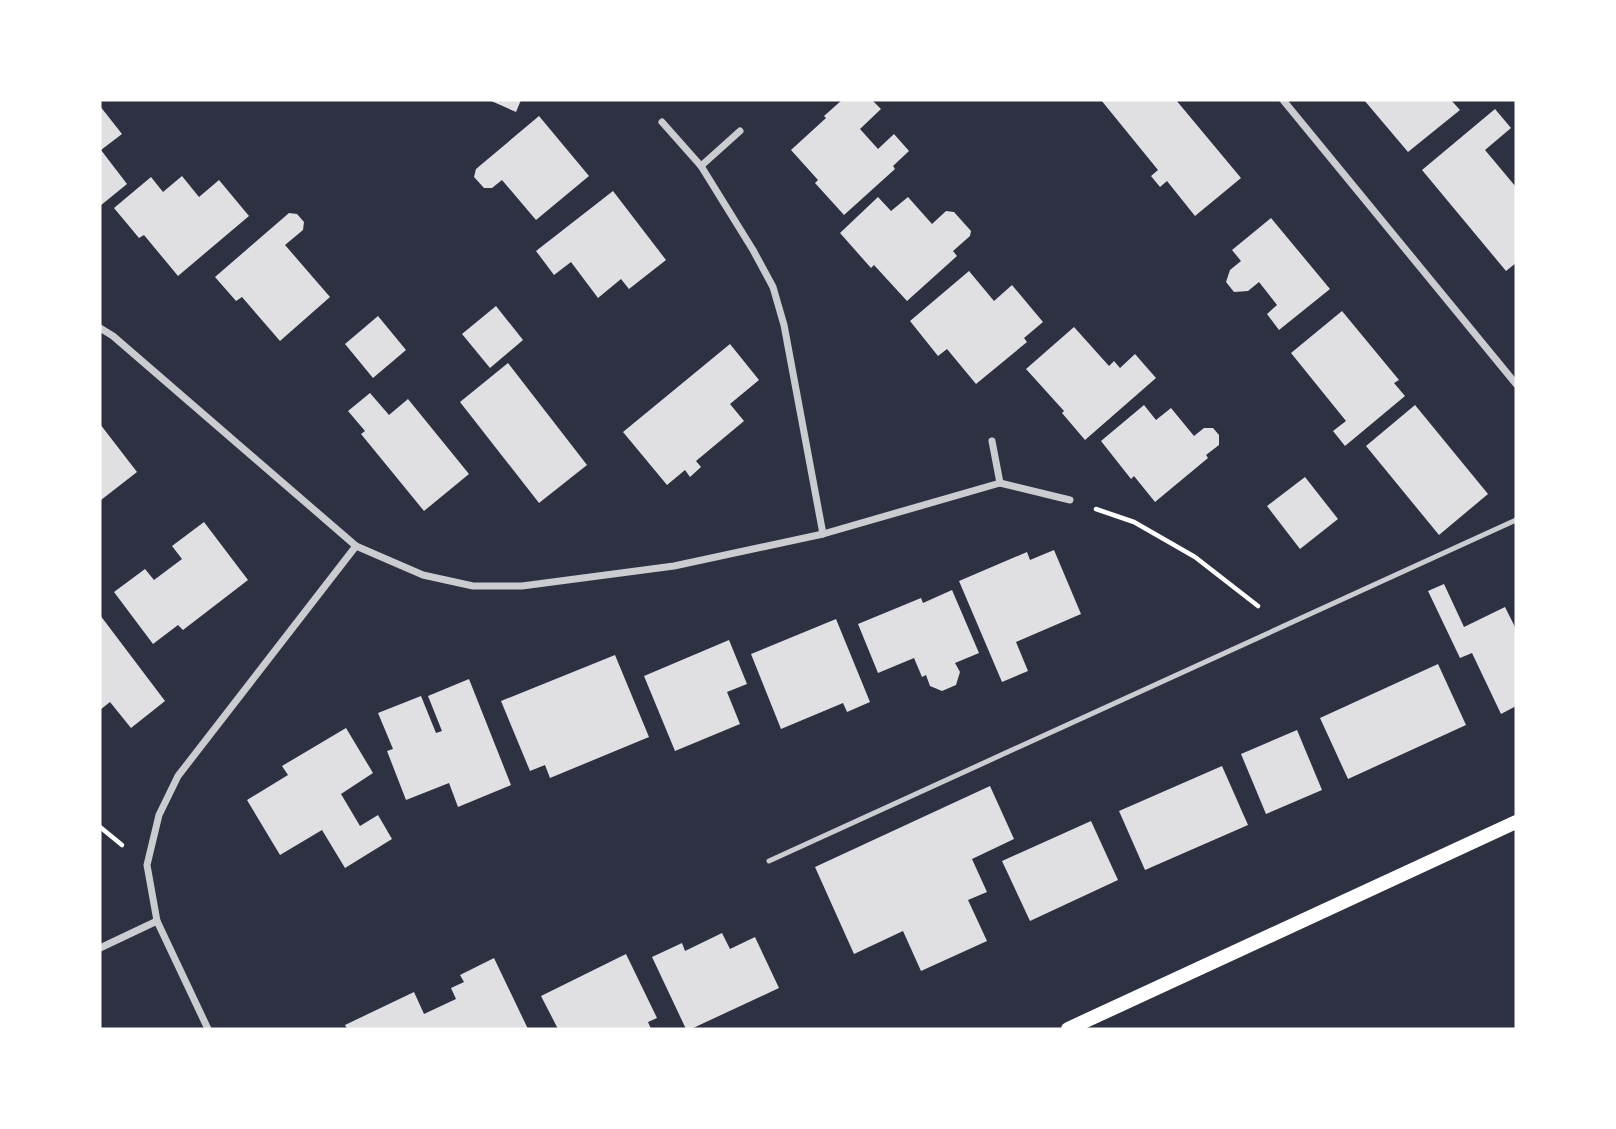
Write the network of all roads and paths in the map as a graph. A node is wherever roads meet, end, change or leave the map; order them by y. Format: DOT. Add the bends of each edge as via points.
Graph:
graph roads {
  1 [pos="1283,100"];
  2 [pos="662,122"];
  3 [pos="740,131"];
  4 [pos="701,166"];
  5 [pos="100,328"];
  6 [pos="1516,384"];
  7 [pos="992,441"];
  8 [pos="1000,483"];
  9 [pos="1070,499"];
  10 [pos="1516,520"];
  11 [pos="823,534"];
  12 [pos="356,546"];
  13 [pos="1283,626"];
  14 [pos="1516,822"];
  15 [pos="769,861"];
  16 [pos="156,920"];
  17 [pos="100,948"];
  18 [pos="208,1029"];
  19 [pos="1068,1029"];
  1 -- 6 [label="street"];
  2 -- 4 [label="street"];
  3 -- 4 [label="street"];
  4 -- 11 [label="street" via="773,287"];
  5 -- 12 [label="street"];
  7 -- 8 [label="street"];
  8 -- 9 [label="street"];
  8 -- 11 [label="street"];
  9 -- 13 [label="path" via="1134,522 1195,557"];
  10 -- 13 [label="lane"];
  11 -- 12 [label="street" via="674,566 522,586 473,586 423,575"];
  12 -- 16 [label="street" via="178,776 159,815 147,865"];
  13 -- 15 [label="lane"];
  14 -- 19 [label="main road"];
  16 -- 17 [label="street"];
  16 -- 18 [label="street"];
}
